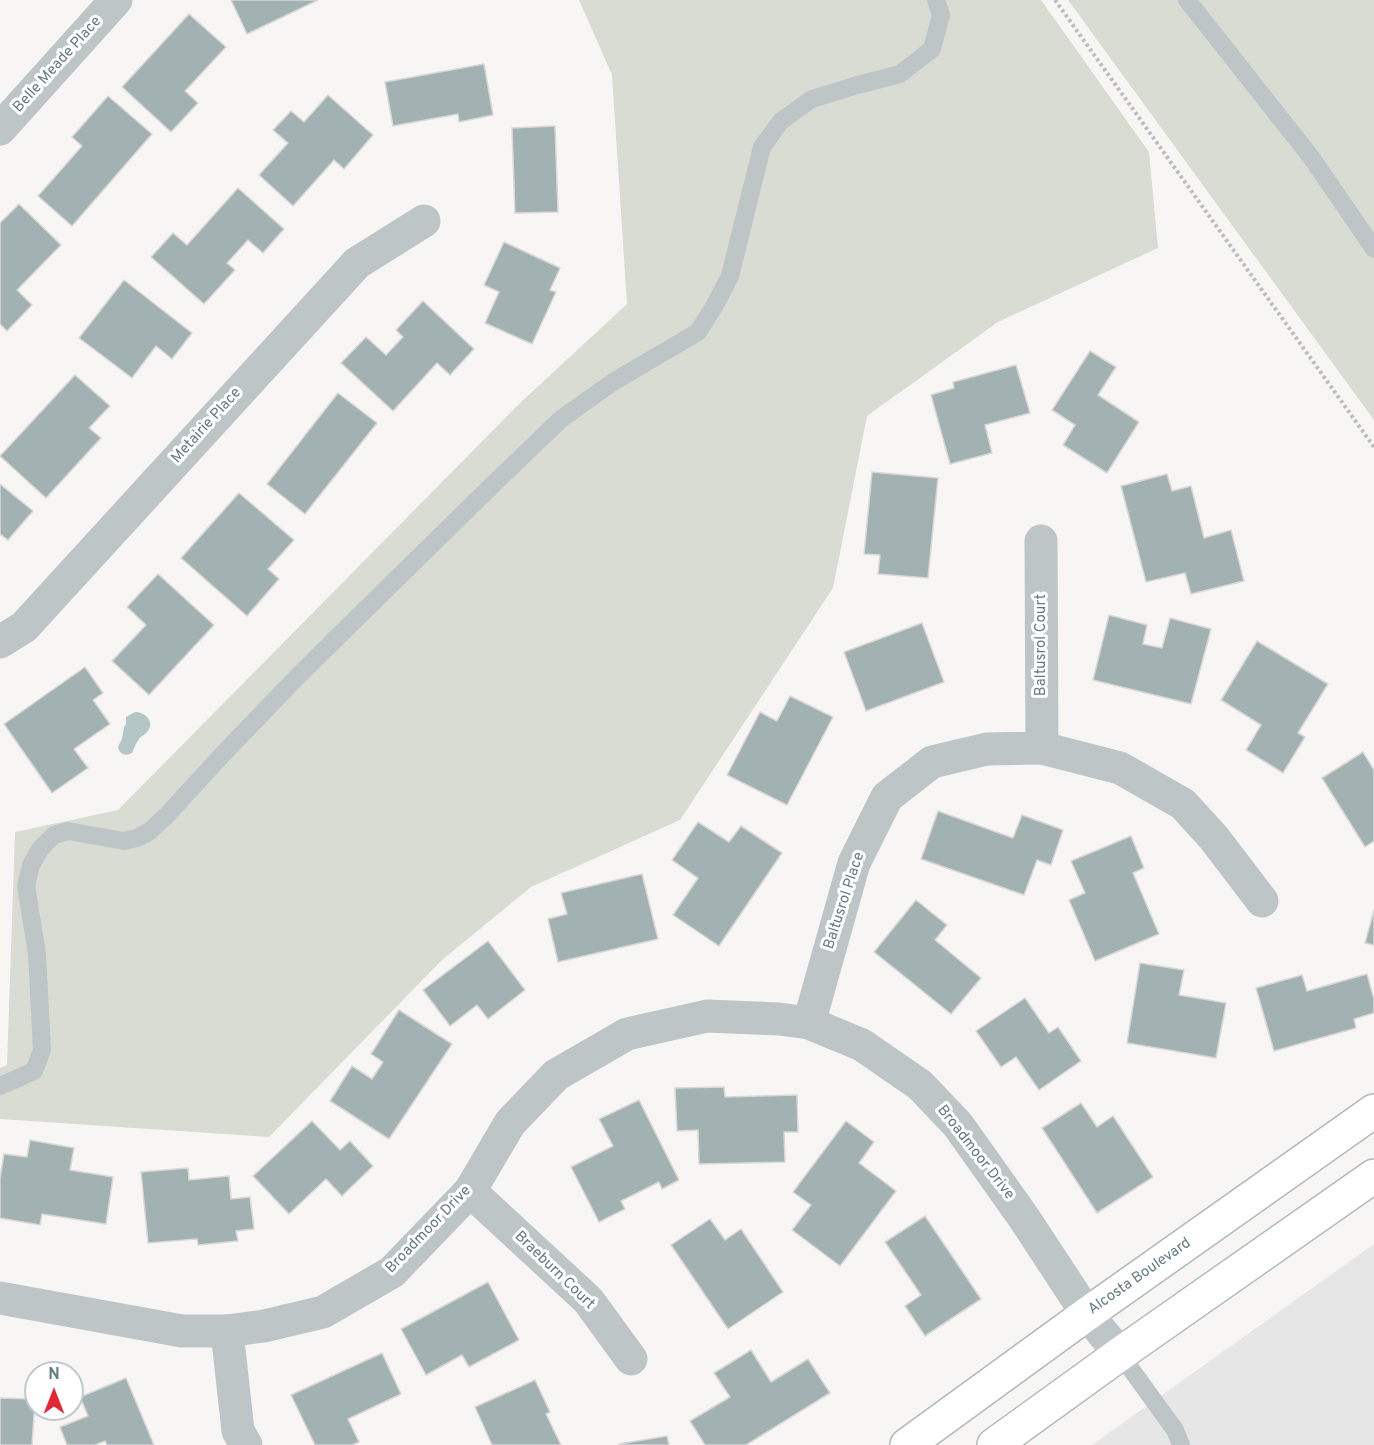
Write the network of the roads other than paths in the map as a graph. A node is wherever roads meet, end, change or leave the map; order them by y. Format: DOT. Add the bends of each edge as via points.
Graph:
graph roads {
  1 [pos="116,0"];
  2 [pos="936,0"];
  3 [pos="1187,0"];
  4 [pos="0,129"];
  5 [pos="424,221"];
  6 [pos="1374,249"];
  7 [pos="1041,541"];
  8 [pos="0,642"];
  9 [pos="1042,748"];
  10 [pos="1262,901"];
  11 [pos="809,1023"];
  12 [pos="0,1086"];
  13 [pos="1374,1111"];
  14 [pos="1374,1176"];
  15 [pos="470,1191"];
  16 [pos="0,1298"];
  17 [pos="1087,1314"];
  18 [pos="227,1330"];
  19 [pos="1120,1354"];
  20 [pos="631,1359"];
  21 [pos="246,1445"];
  22 [pos="907,1445"];
  23 [pos="994,1445"];
  24 [pos="1181,1445"];
  1 -- 4 [label="street, Belle Meade Place"];
  2 -- 12 [label="lane" via="941,15 932,49 900,74 812,99 781,121 762,147 730,276 698,332 613,382 561,419 300,675 150,831 124,841 68,831 54,835 40,849 26,886 37,954 42,1050 34,1071"];
  3 -- 6 [label="lane" via="1311,157"];
  5 -- 8 [label="street, Metairie Place" via="357,263 24,627"];
  7 -- 9 [label="street, Baltusrol Court"];
  9 -- 10 [label="street, Baltusrol Place" via="1120,768 1183,804"];
  9 -- 11 [label="street, Baltusrol Place" via="987,749 932,762 887,797 855,863"];
  11 -- 15 [label="street, Broadmoor Drive" via="708,1016 627,1034 556,1075 510,1123"];
  11 -- 17 [label="street, Broadmoor Drive" via="862,1045 920,1085 958,1125"];
  13 -- 17 [label="main road, Alcosta Boulevard"];
  14 -- 19 [label="main road"];
  15 -- 18 [label="street, Broadmoor Drive" via="392,1272 350,1297 323,1312"];
  15 -- 20 [label="street, Braeburn Court" via="588,1300"];
  16 -- 18 [label="street, Broadmoor Drive" via="182,1331"];
  17 -- 19 [label="street, Broadmoor Drive"];
  17 -- 22 [label="main road, Alcosta Boulevard"];
  18 -- 21 [label="street" via="238,1431"];
  19 -- 23 [label="main road"];
  19 -- 24 [label="lane" via="1175,1430"];
}
